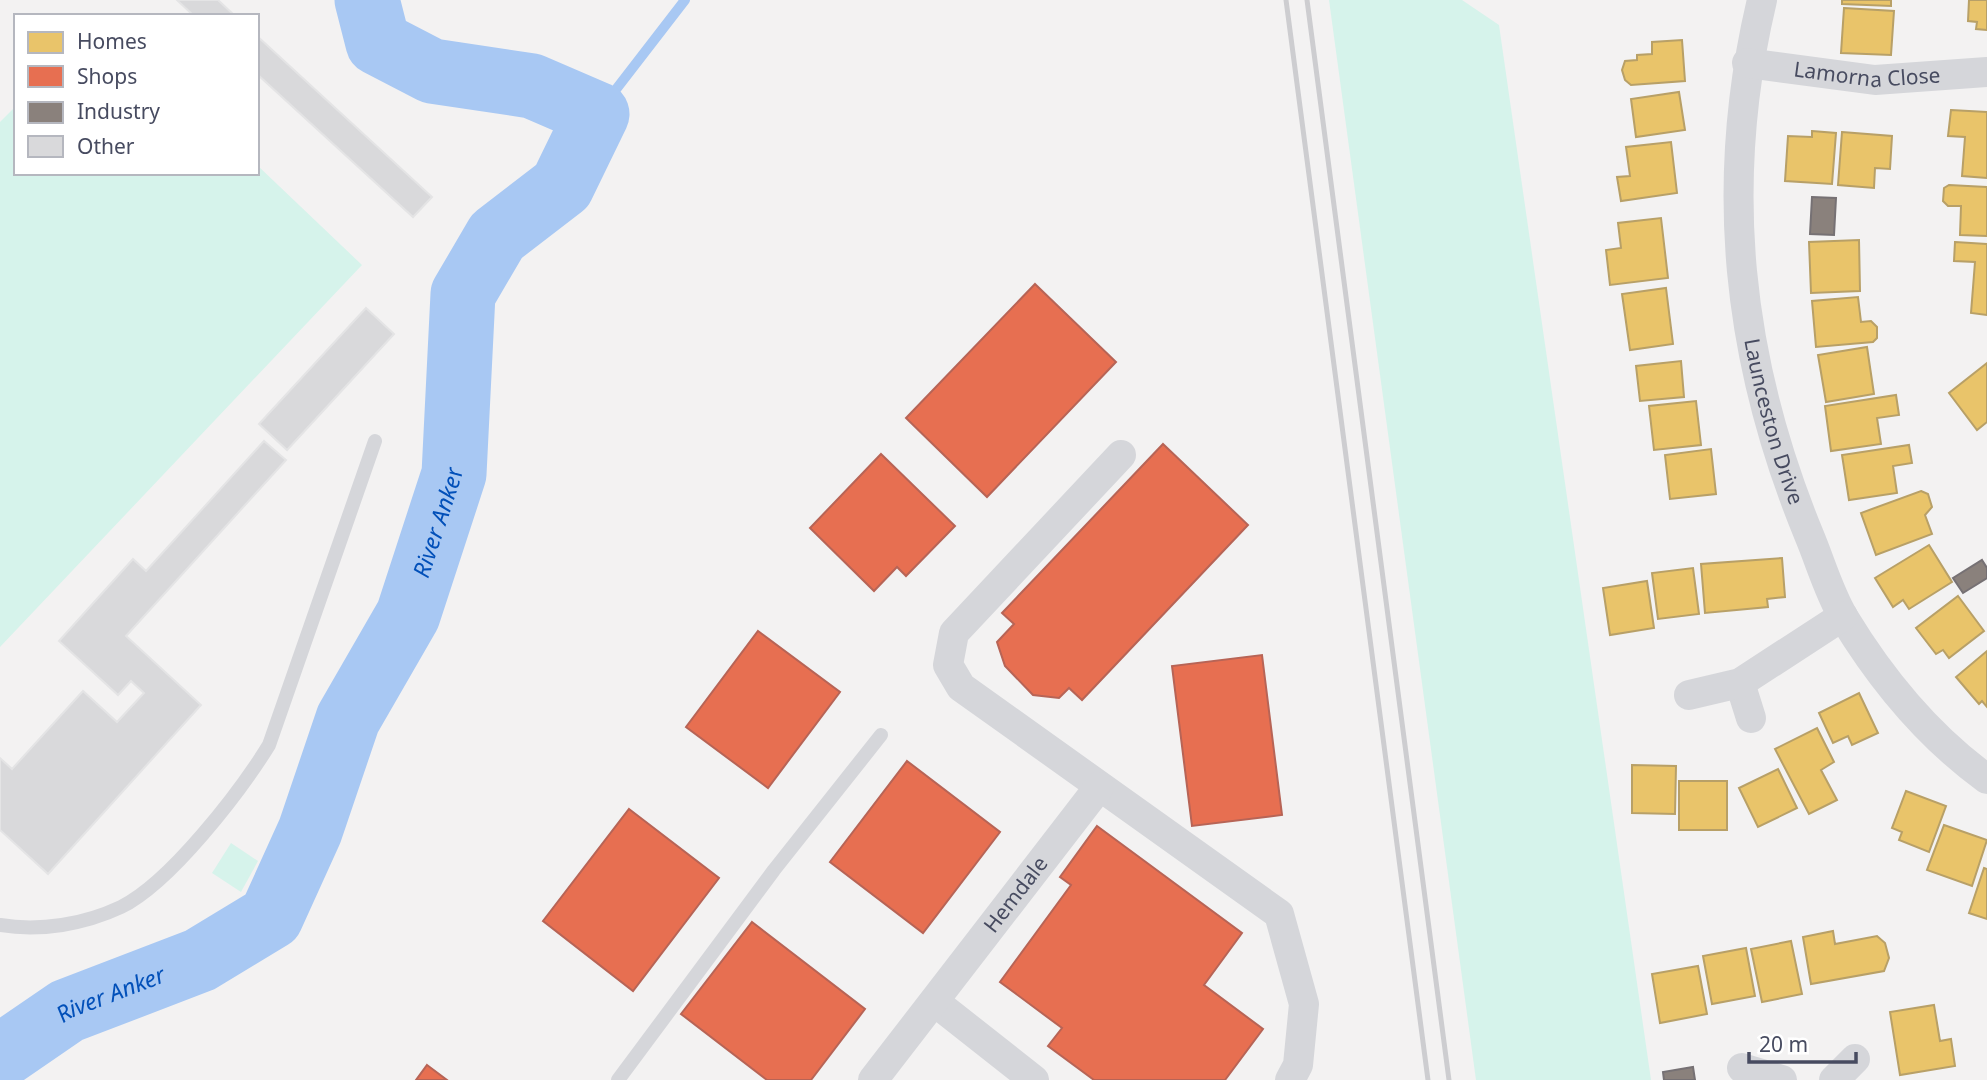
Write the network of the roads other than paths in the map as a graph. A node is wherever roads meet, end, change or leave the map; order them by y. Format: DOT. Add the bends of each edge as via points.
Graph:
graph roads {
  1 [pos="1762,0"];
  2 [pos="1747,63"];
  3 [pos="1987,72"];
  4 [pos="376,441"];
  5 [pos="1121,455"];
  6 [pos="1843,616"];
  7 [pos="1740,683"];
  8 [pos="1689,695"];
  9 [pos="1751,718"];
  10 [pos="881,734"];
  11 [pos="1987,779"];
  12 [pos="1099,787"];
  13 [pos="0,925"];
  14 [pos="935,1002"];
  15 [pos="1855,1059"];
  16 [pos="1742,1068"];
  17 [pos="618,1080"];
  18 [pos="873,1080"];
  19 [pos="1034,1080"];
  20 [pos="1290,1080"];
  21 [pos="1782,1080"];
  22 [pos="1834,1080"];
  1 -- 2 [label="street, Launceston Drive"];
  2 -- 3 [label="street, Lamorna Close" via="1875,80"];
  2 -- 6 [label="street, Launceston Drive" via="1738,152 1746,314 1768,424"];
  4 -- 13 [label="lane" via="286,701 269,745 243,786 170,869 123,906 80,922 46,927"];
  5 -- 12 [label="street" via="954,633 948,666 961,687"];
  6 -- 7 [label="street"];
  6 -- 11 [label="street, Launceston Drive" via="1904,702 1957,758"];
  7 -- 8 [label="street"];
  7 -- 9 [label="street"];
  10 -- 17 [label="lane"];
  12 -- 14 [label="street, Hemdale"];
  12 -- 20 [label="street" via="1279,914 1304,1004 1298,1065"];
  14 -- 18 [label="street, Hemdale"];
  14 -- 19 [label="street"];
  15 -- 22 [label="street"];
  16 -- 21 [label="street"];
}
